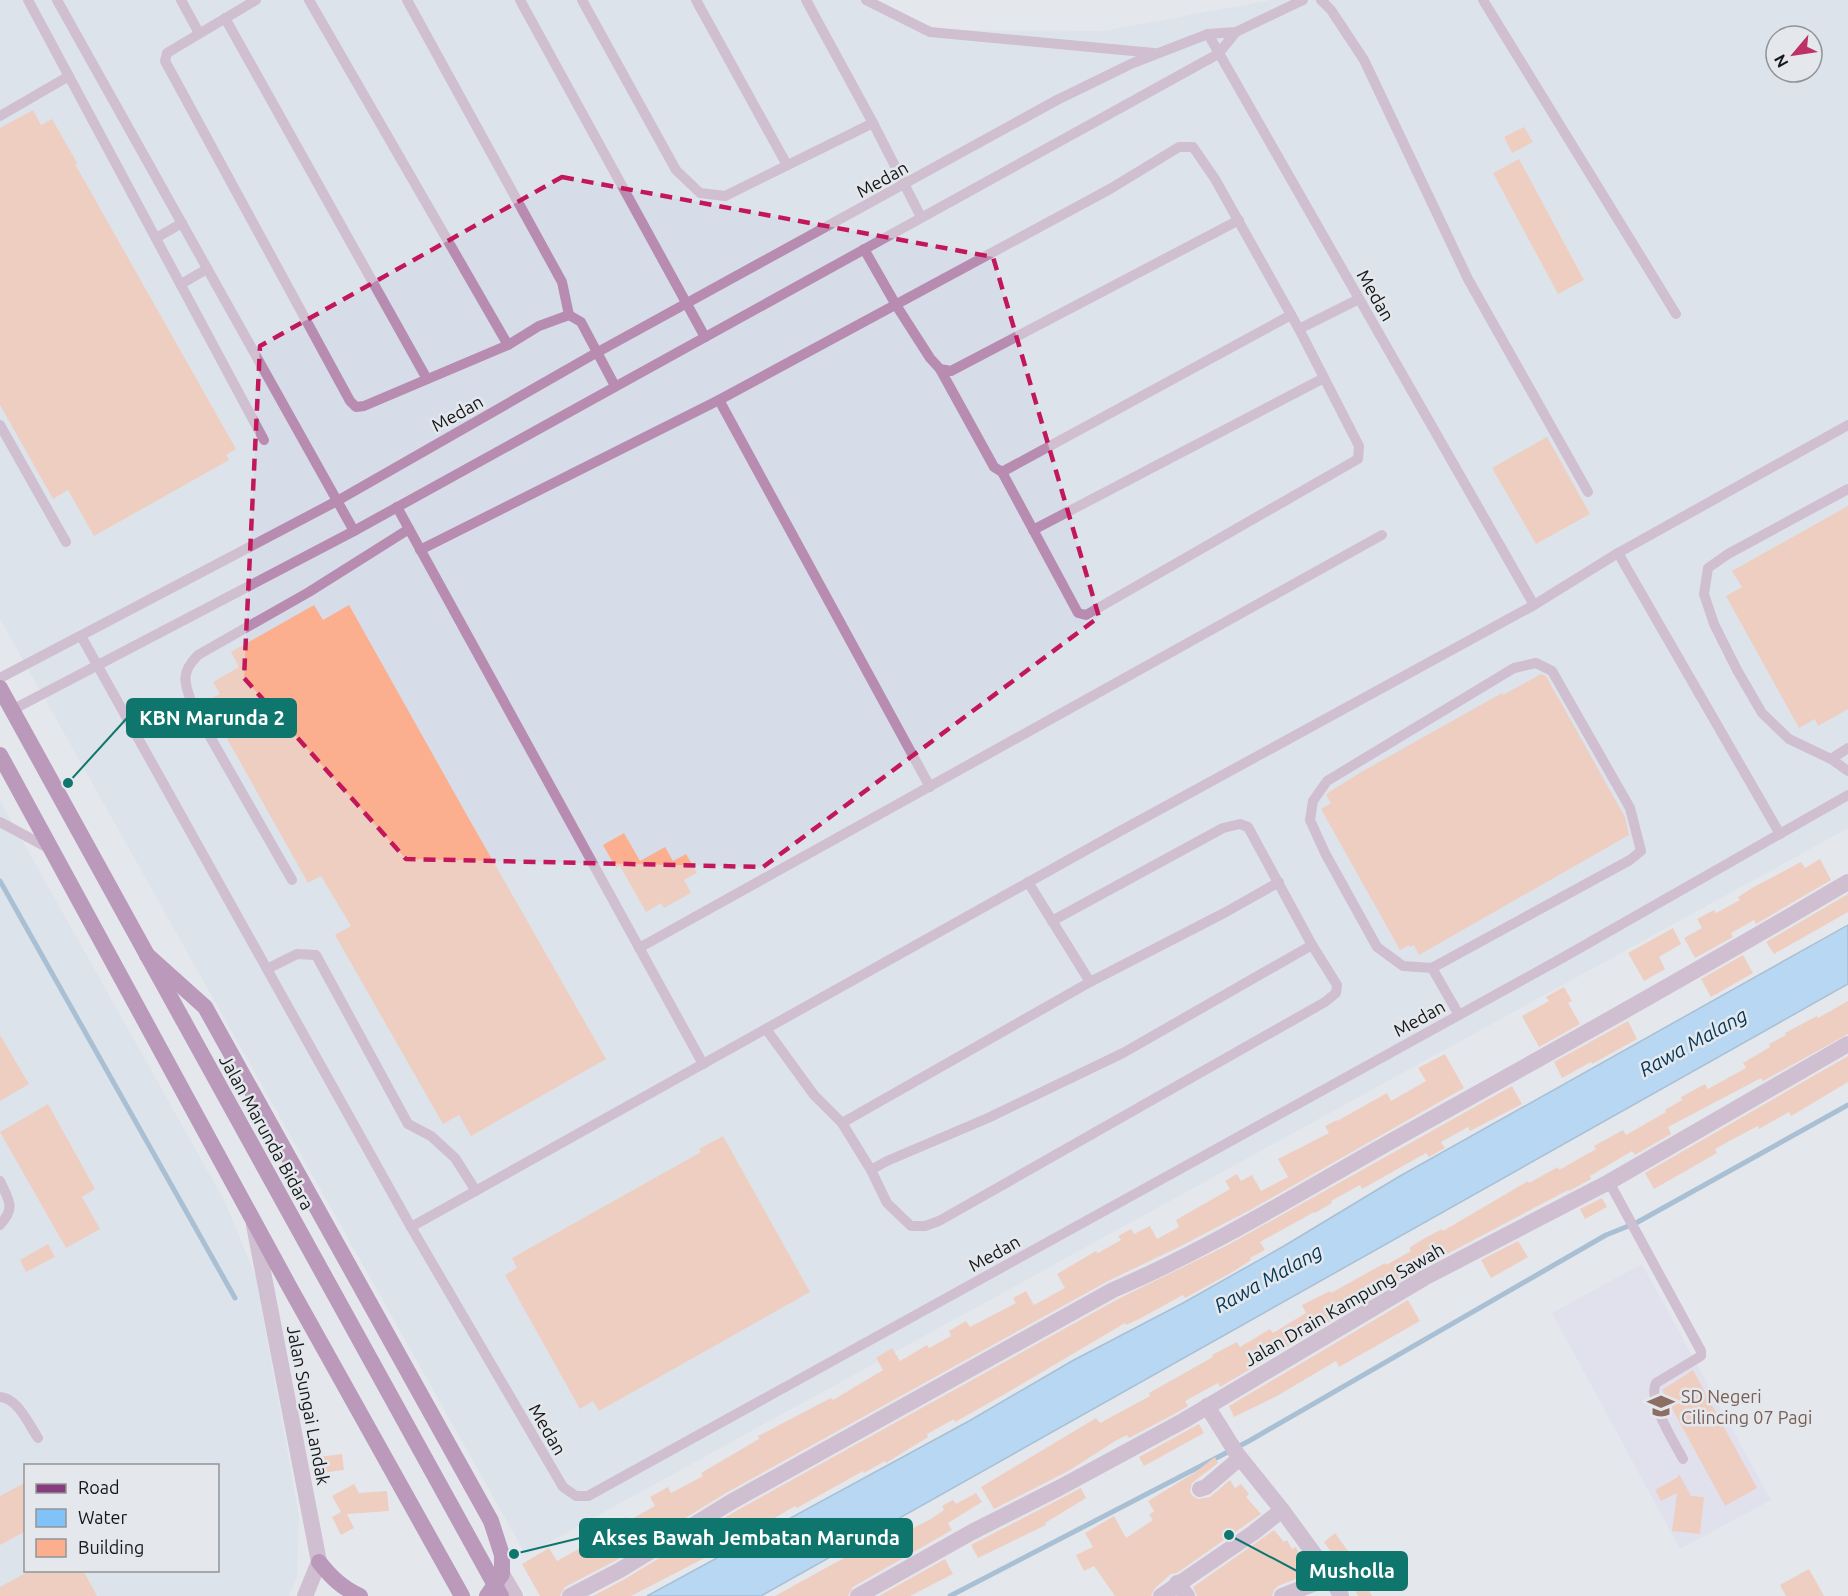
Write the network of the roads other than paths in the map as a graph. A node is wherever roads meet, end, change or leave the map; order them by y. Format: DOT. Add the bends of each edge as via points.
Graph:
graph roads {
  1 [pos="28,0"];
  2 [pos="57,0"];
  3 [pos="181,0"];
  4 [pos="256,0"];
  5 [pos="309,0"];
  6 [pos="407,0"];
  7 [pos="520,0"];
  8 [pos="582,0"];
  9 [pos="696,0"];
  10 [pos="806,0"];
  11 [pos="866,0"];
  12 [pos="1303,0"];
  13 [pos="1322,0"];
  14 [pos="1483,0"];
  15 [pos="225,18"];
  16 [pos="1236,32"];
  17 [pos="199,33"];
  18 [pos="1208,34"];
  19 [pos="1157,53"];
  20 [pos="1218,54"];
  21 [pos="69,76"];
  22 [pos="0,116"];
  23 [pos="873,123"];
  24 [pos="788,165"];
  25 [pos="905,185"];
  26 [pos="921,217"];
  27 [pos="1239,220"];
  28 [pos="182,223"];
  29 [pos="156,238"];
  30 [pos="864,249"];
  31 [pos="207,269"];
  32 [pos="181,284"];
  33 [pos="1359,299"];
  34 [pos="687,305"];
  35 [pos="896,305"];
  36 [pos="1676,314"];
  37 [pos="569,315"];
  38 [pos="1291,315"];
  39 [pos="1299,329"];
  40 [pos="705,336"];
  41 [pos="508,345"];
  42 [pos="596,353"];
  43 [pos="940,369"];
  44 [pos="1324,378"];
  45 [pos="427,379"];
  46 [pos="615,386"];
  47 [pos="719,400"];
  48 [pos="0,425"];
  49 [pos="1848,425"];
  50 [pos="264,440"];
  51 [pos="1002,472"];
  52 [pos="1848,489"];
  53 [pos="1588,492"];
  54 [pos="337,501"];
  55 [pos="397,507"];
  56 [pos="409,529"];
  57 [pos="1033,530"];
  58 [pos="354,531"];
  59 [pos="1382,535"];
  60 [pos="66,542"];
  61 [pos="420,550"];
  62 [pos="1618,553"];
  63 [pos="1534,605"];
  64 [pos="81,636"];
  65 [pos="98,666"];
  66 [pos="0,678"];
  67 [pos="0,688"];
  68 [pos="12,710"];
  69 [pos="1848,748"];
  70 [pos="0,756"];
  71 [pos="1831,759"];
  72 [pos="1848,771"];
  73 [pos="930,787"];
  74 [pos="1848,795"];
  75 [pos="0,822"];
  76 [pos="1780,834"];
  77 [pos="51,849"];
  78 [pos="292,880"];
  79 [pos="1028,882"];
  80 [pos="1279,882"];
  81 [pos="1848,882"];
  82 [pos="1052,921"];
  83 [pos="1312,945"];
  84 [pos="639,948"];
  85 [pos="147,955"];
  86 [pos="1432,968"];
  87 [pos="267,969"];
  88 [pos="1090,982"];
  89 [pos="1459,1015"];
  90 [pos="766,1029"];
  91 [pos="1848,1044"];
  92 [pos="703,1064"];
  93 [pos="842,1123"];
  94 [pos="871,1170"];
  95 [pos="0,1181"];
  96 [pos="1609,1182"];
  97 [pos="476,1191"];
  98 [pos="253,1220"];
  99 [pos="0,1225"];
  100 [pos="411,1227"];
  101 [pos="0,1398"];
  102 [pos="1207,1406"];
  103 [pos="38,1438"];
  104 [pos="1239,1456"];
  105 [pos="1683,1459"];
  106 [pos="1200,1489"];
  107 [pos="1282,1510"];
  108 [pos="319,1562"];
  109 [pos="502,1574"];
  110 [pos="1331,1577"];
  111 [pos="1182,1590"];
  112 [pos="305,1596"];
  113 [pos="360,1596"];
  114 [pos="462,1596"];
  115 [pos="487,1596"];
  116 [pos="501,1596"];
  117 [pos="515,1596"];
  118 [pos="570,1596"];
  119 [pos="858,1596"];
  120 [pos="1161,1596"];
  121 [pos="1282,1596"];
  122 [pos="1341,1596"];
  1 -- 21 [label="lane"];
  2 -- 28 [label="lane"];
  3 -- 17 [label="lane"];
  4 -- 15 [label="lane"];
  5 -- 41 [label="lane"];
  6 -- 37 [label="lane" via="562,282"];
  7 -- 34 [label="lane"];
  8 -- 24 [label="lane" via="676,170 700,193 725,196"];
  9 -- 24 [label="lane"];
  10 -- 23 [label="lane"];
  11 -- 19 [label="lane" via="930,32"];
  12 -- 16 [label="lane"];
  13 -- 53 [label="lane" via="1364,60 1468,279"];
  14 -- 36 [label="lane"];
  15 -- 17 [label="lane"];
  15 -- 45 [label="lane"];
  16 -- 18 [label="lane"];
  16 -- 20 [label="lane"];
  17 -- 45 [label="lane" via="167,53 165,61 350,401 356,407 364,406"];
  18 -- 19 [label="lane, Medan"];
  18 -- 20 [label="lane, Medan"];
  19 -- 25 [label="lane, Medan" via="1057,100"];
  20 -- 26 [label="lane"];
  20 -- 33 [label="lane, Medan"];
  21 -- 22 [label="lane"];
  21 -- 29 [label="lane"];
  23 -- 24 [label="lane"];
  23 -- 25 [label="lane"];
  25 -- 26 [label="lane"];
  25 -- 34 [label="lane, Medan"];
  26 -- 30 [label="lane"];
  27 -- 35 [label="lane" via="1193,147 1179,147 1110,189"];
  27 -- 38 [label="lane"];
  27 -- 43 [label="lane" via="951,371"];
  28 -- 29 [label="lane"];
  28 -- 31 [label="lane"];
  29 -- 32 [label="lane"];
  30 -- 35 [label="lane"];
  30 -- 40 [label="lane"];
  31 -- 32 [label="lane"];
  31 -- 54 [label="lane"];
  32 -- 50 [label="lane"];
  33 -- 39 [label="lane"];
  33 -- 63 [label="lane, Medan"];
  34 -- 40 [label="lane"];
  34 -- 42 [label="lane, Medan"];
  35 -- 43 [label="lane"];
  35 -- 47 [label="lane"];
  37 -- 41 [label="lane" via="547,322"];
  37 -- 42 [label="lane" via="581,322"];
  38 -- 39 [label="lane"];
  38 -- 51 [label="lane"];
  39 -- 44 [label="lane"];
  40 -- 46 [label="lane"];
  41 -- 45 [label="lane"];
  42 -- 46 [label="lane"];
  42 -- 54 [label="lane, Medan"];
  43 -- 51 [label="lane" via="994,467"];
  44 -- 57 [label="lane"];
  44 -- 57 [label="lane" via="1359,446 1358,459 1086,615 1078,613"];
  46 -- 55 [label="lane"];
  47 -- 61 [label="lane"];
  47 -- 73 [label="lane"];
  48 -- 60 [label="lane"];
  49 -- 62 [label="lane"];
  51 -- 57 [label="lane"];
  52 -- 71 [label="lane" via="1708,568 1704,594 1714,624 1762,713 1789,739"];
  54 -- 58 [label="lane"];
  54 -- 64 [label="lane, Medan"];
  55 -- 56 [label="lane"];
  55 -- 58 [label="lane"];
  56 -- 61 [label="lane"];
  56 -- 78 [label="lane" via="188,664 184,680 193,707"];
  58 -- 65 [label="lane"];
  59 -- 73 [label="lane"];
  61 -- 84 [label="lane"];
  62 -- 63 [label="lane"];
  62 -- 76 [label="lane"];
  63 -- 79 [label="lane"];
  64 -- 65 [label="lane, Medan"];
  64 -- 66 [label="lane, Medan"];
  65 -- 68 [label="lane"];
  65 -- 87 [label="lane, Medan"];
  67 -- 68 [label="main road, Jalan Marunda Bidara"];
  68 -- 85 [label="main road, Jalan Marunda Bidara"];
  69 -- 71 [label="lane"];
  70 -- 77 [label="main road"];
  71 -- 72 [label="lane"];
  73 -- 84 [label="lane"];
  74 -- 76 [label="lane, Medan"];
  75 -- 77 [label="lane"];
  76 -- 89 [label="lane, Medan"];
  77 -- 98 [label="main road"];
  79 -- 82 [label="lane"];
  79 -- 90 [label="lane"];
  80 -- 82 [label="lane" via="1248,827 1240,824 1224,828"];
  80 -- 83 [label="lane"];
  80 -- 88 [label="lane"];
  81 -- 118 [label="street" via="1224,1235 1113,1290"];
  82 -- 88 [label="lane"];
  83 -- 94 [label="lane" via="1123,1053"];
  83 -- 94 [label="lane" via="1337,984 1336,993 1325,1002 939,1221 911,1226 887,1203"];
  84 -- 92 [label="lane"];
  85 -- 109 [label="main road" via="205,1007 491,1521 502,1555"];
  85 -- 116 [label="main road, Jalan Marunda Bidara, bridge"];
  86 -- 86 [label="lane" via="1641,851 1630,808 1552,671 1536,663 1514,668 1327,781 1313,801 1310,820 1377,947 1403,966"];
  86 -- 89 [label="lane"];
  87 -- 97 [label="lane" via="297,954 316,955 408,1124 430,1136 455,1158"];
  87 -- 100 [label="lane, Medan"];
  88 -- 93 [label="lane"];
  89 -- 100 [label="lane, Medan" via="588,1496 576,1496 563,1487"];
  90 -- 92 [label="lane"];
  90 -- 93 [label="lane" via="814,1095"];
  91 -- 96 [label="street, Jalan Drain Kampung Sawah"];
  92 -- 97 [label="lane"];
  93 -- 94 [label="lane"];
  95 -- 99 [label="lane" via="10,1204 10,1211"];
  96 -- 102 [label="street, Jalan Drain Kampung Sawah" via="1424,1278"];
  96 -- 105 [label="lane" via="1702,1354 1654,1387 1654,1401"];
  97 -- 100 [label="lane"];
  98 -- 108 [label="street, Jalan Sungai Landak"];
  98 -- 114 [label="main road"];
  101 -- 103 [label="lane" via="15,1404"];
  102 -- 104 [label="street"];
  102 -- 119 [label="street, Jalan Drain Kampung Sawah"];
  104 -- 106 [label="street"];
  104 -- 107 [label="street"];
  107 -- 110 [label="street"];
  107 -- 111 [label="street"];
  108 -- 112 [label="street"];
  108 -- 113 [label="main road" via="332,1578"];
  109 -- 115 [label="main road"];
  109 -- 117 [label="street"];
  110 -- 121 [label="street"];
  110 -- 122 [label="street"];
  111 -- 120 [label="street"];
}
